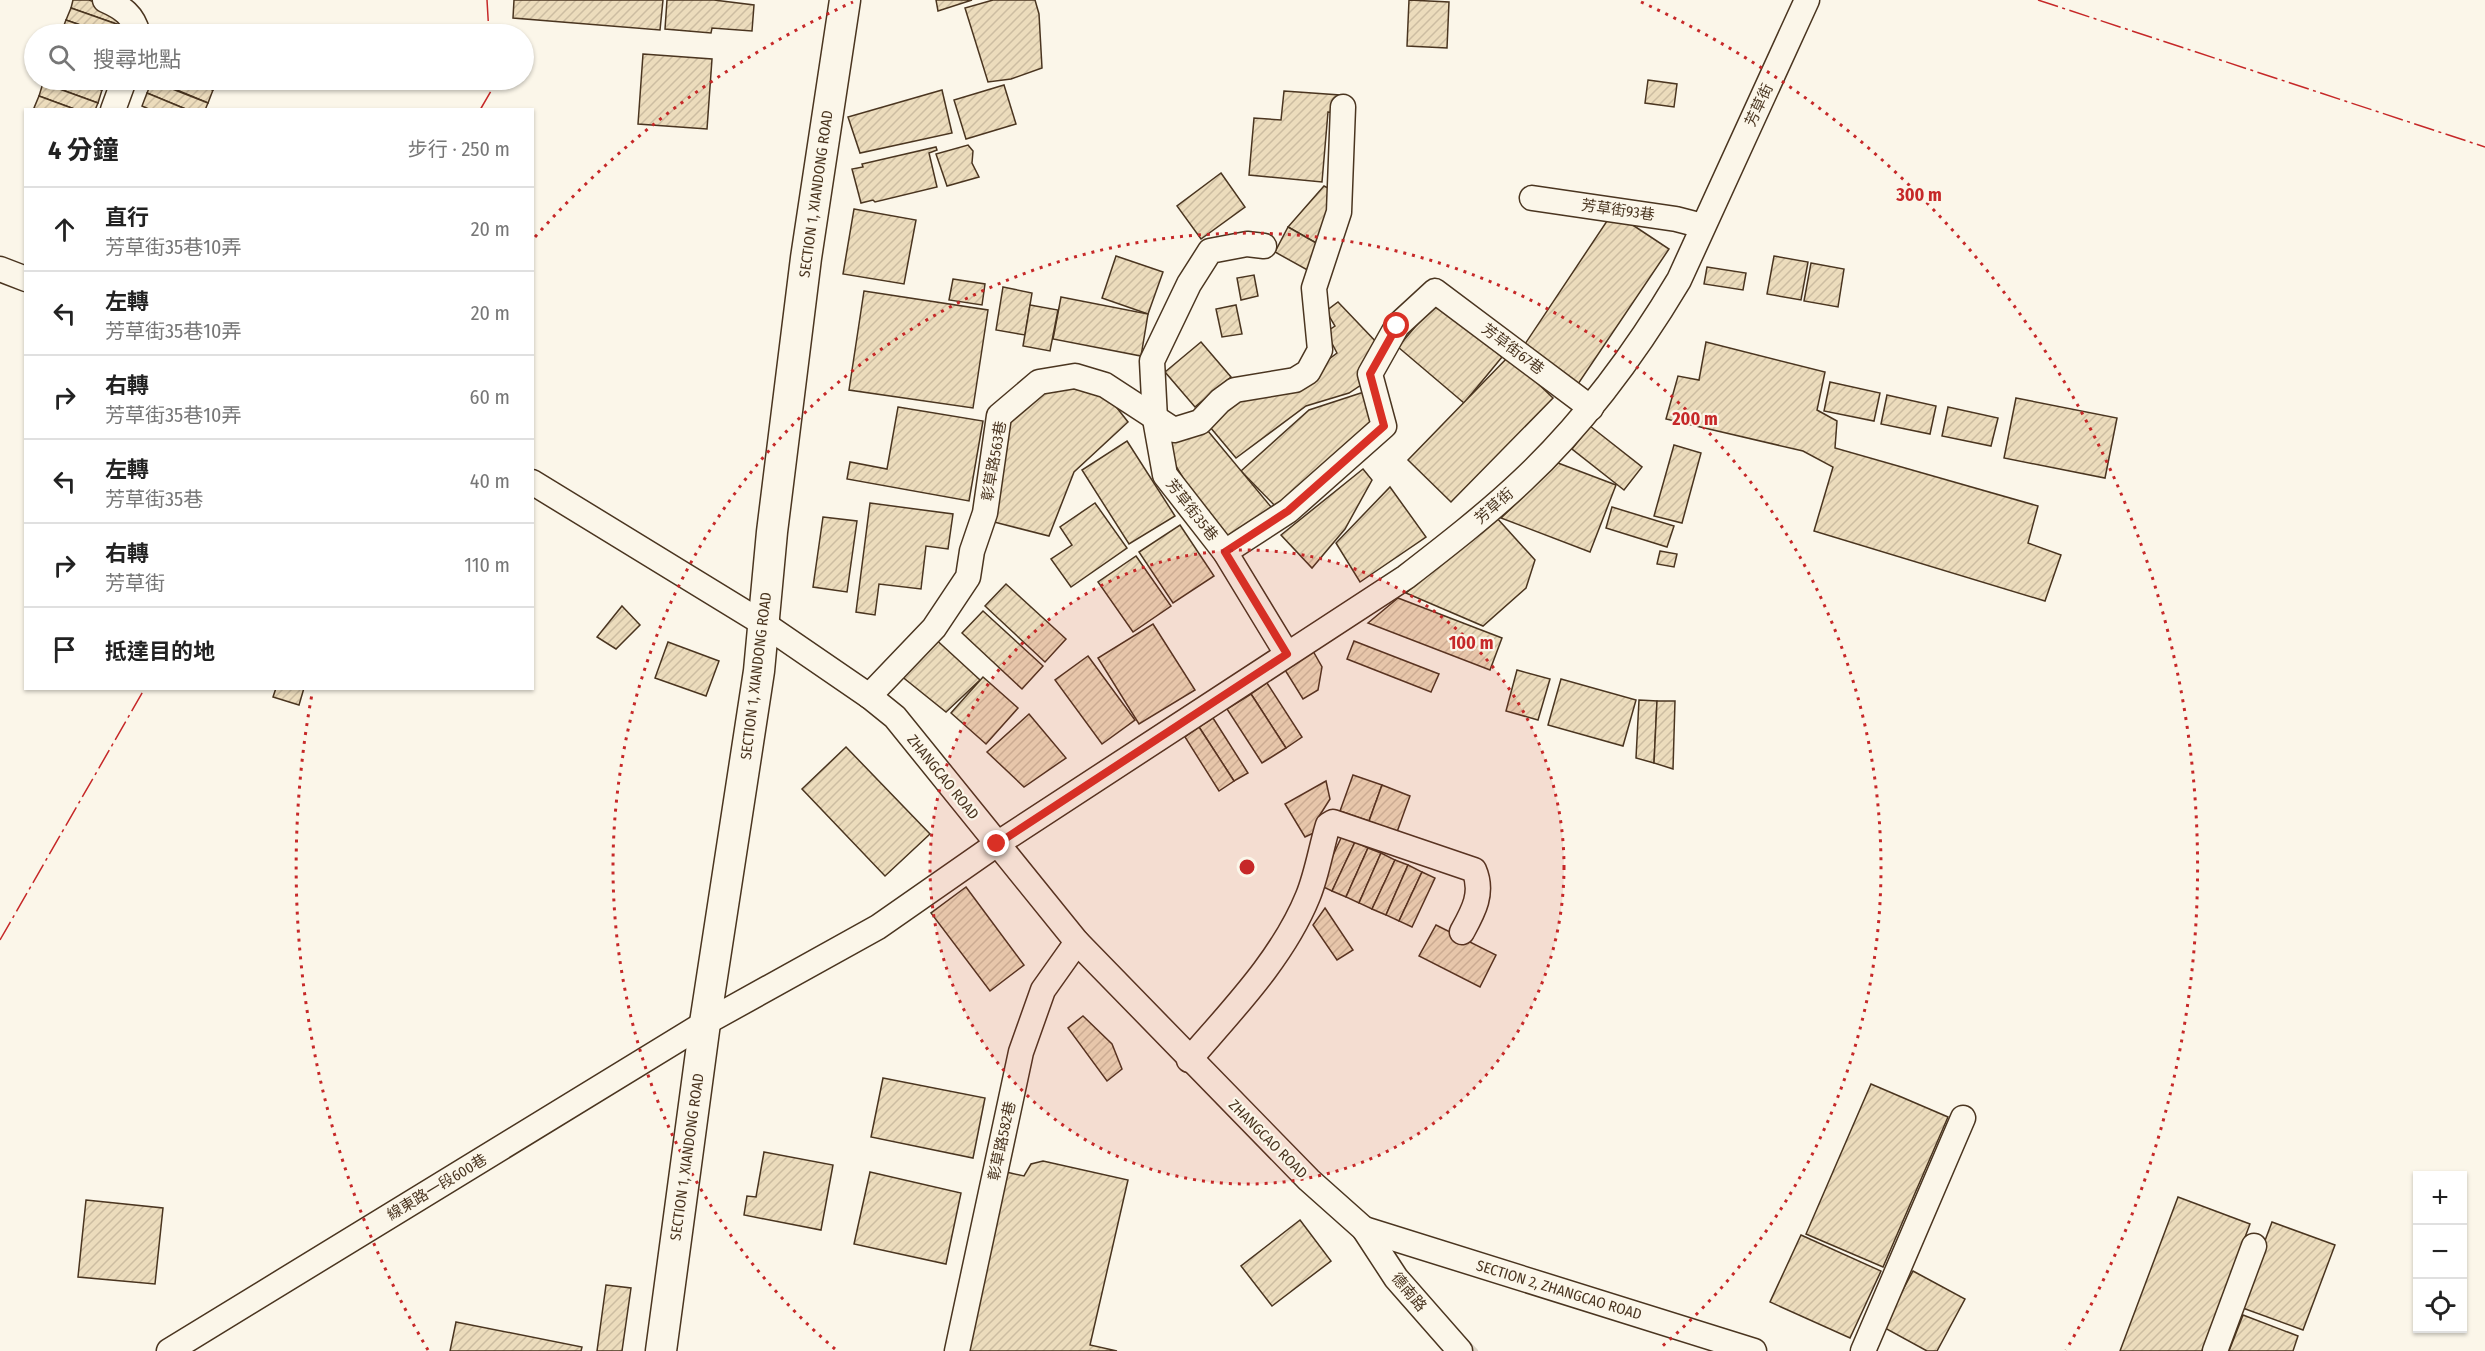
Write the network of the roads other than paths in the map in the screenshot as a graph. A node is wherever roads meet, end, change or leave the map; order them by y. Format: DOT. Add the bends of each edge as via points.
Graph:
graph roads {
  1 [pos="105,0"];
  2 [pos="845,0"];
  3 [pos="1807,0"];
  4 [pos="136,24"];
  5 [pos="120,90"];
  6 [pos="1343,107"];
  7 [pos="114,108"];
  8 [pos="1532,198"];
  9 [pos="1703,226"];
  10 [pos="1264,246"];
  11 [pos="0,269"];
  12 [pos="24,278"];
  13 [pos="1591,408"];
  14 [pos="1155,419"];
  15 [pos="534,483"];
  16 [pos="1225,552"];
  17 [pos="764,624"];
  18 [pos="1287,654"];
  19 [pos="869,696"];
  20 [pos="997,844"];
  21 [pos="1462,932"];
  22 [pos="1077,942"];
  23 [pos="705,1023"];
  24 [pos="1189,1060"];
  25 [pos="1963,1118"];
  26 [pos="1364,1228"];
  27 [pos="2254,1246"];
  28 [pos="169,1351"];
  29 [pos="661,1351"];
  30 [pos="957,1351"];
  31 [pos="1460,1351"];
  32 [pos="1754,1351"];
  33 [pos="1863,1351"];
  34 [pos="2215,1351"];
  1 -- 4 [label="street" via="123,8"];
  2 -- 17 [label="main road, SECTION 1, XIANDONG ROAD" via="806,258"];
  3 -- 9 [label="street, 芳草街"];
  5 -- 7 [label="street"];
  6 -- 14 [label="street, 彰草路563巷" via="1339,212 1314,288 1320,350 1308,372 1295,380 1235,390 1200,422 1174,430"];
  8 -- 9 [label="street, 芳草街93巷"];
  9 -- 13 [label="street, 芳草街" via="1663,306"];
  10 -- 14 [label="street, 芳草街35巷" via="1247,244 1210,251 1189,284 1152,361"];
  11 -- 12 [label="street"];
  13 -- 16 [label="street, 芳草街67巷" via="1435,291 1397,326 1370,374 1384,426 1288,511"];
  13 -- 18 [label="street, 芳草街" via="1523,480 1456,538 1406,577"];
  14 -- 16 [label="street, 芳草街35巷" via="1165,475"];
  14 -- 19 [label="street, 彰草路563巷" via="1105,385 1075,376 1039,382 999,416 985,513 968,577 934,628"];
  15 -- 17 [label="street, ZHANGCAO ROAD"];
  16 -- 18 [label="street, 芳草街35巷"];
  17 -- 19 [label="street, ZHANGCAO ROAD"];
  17 -- 23 [label="main road, SECTION 1, XIANDONG ROAD"];
  18 -- 20 [label="street, 芳草街"];
  19 -- 20 [label="street, ZHANGCAO ROAD" via="895,717"];
  20 -- 22 [label="street, ZHANGCAO ROAD"];
  20 -- 23 [label="street, 線東路一段600巷" via="878,927"];
  21 -- 24 [label="street" via="1479,893 1474,870 1333,822 1328,825 1308,896 1288,934 1249,990"];
  22 -- 24 [label="street, ZHANGCAO ROAD"];
  22 -- 30 [label="street, 彰草路582巷" via="1043,990 1021,1052"];
  23 -- 28 [label="street, 線東路一段600巷"];
  23 -- 29 [label="main road, SECTION 1, XIANDONG ROAD"];
  24 -- 26 [label="street, ZHANGCAO ROAD"];
  25 -- 33 [label="street"];
  26 -- 31 [label="street, 德南路" via="1396,1278"];
  26 -- 32 [label="street, SECTION 2, ZHANGCAO ROAD"];
  27 -- 34 [label="street"];
}
